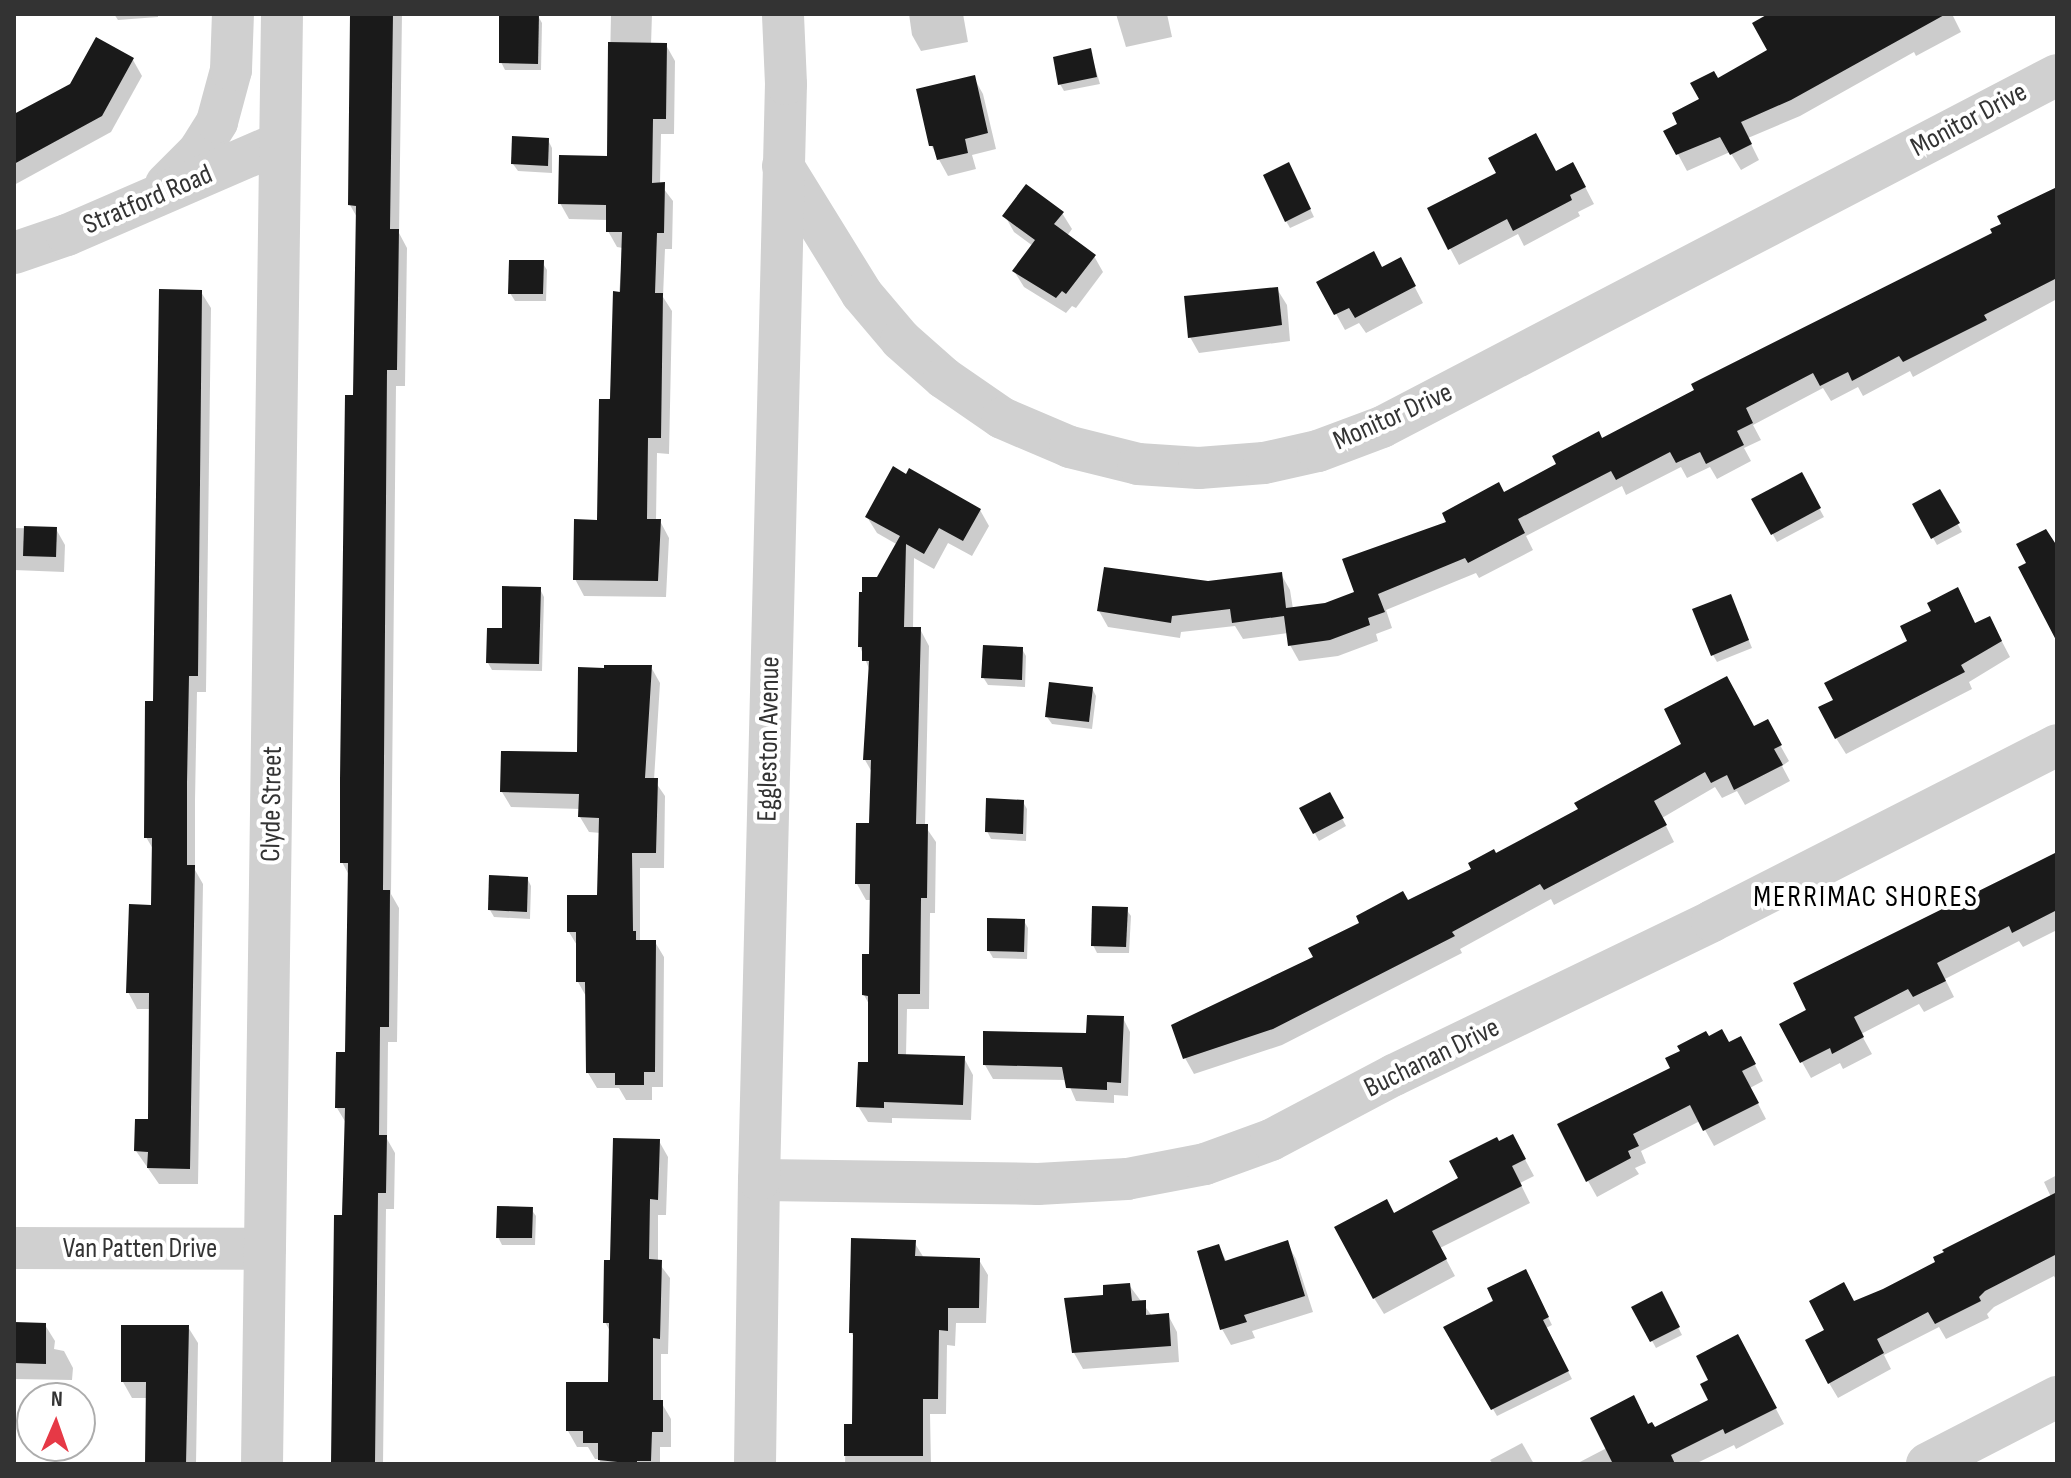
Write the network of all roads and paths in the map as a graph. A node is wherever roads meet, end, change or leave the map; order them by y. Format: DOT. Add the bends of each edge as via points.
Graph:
graph roads {
  1 [pos="233,14"];
  2 [pos="282,14"];
  3 [pos="783,14"];
  4 [pos="2057,75"];
  5 [pos="280,143"];
  6 [pos="783,166"];
  7 [pos="155,196"];
  8 [pos="14,253"];
  9 [pos="2057,745"];
  10 [pos="759,1180"];
  11 [pos="14,1248"];
  12 [pos="265,1249"];
  13 [pos="2057,1397"];
  14 [pos="262,1464"];
  15 [pos="755,1464"];
  16 [pos="1927,1464"];
  1 -- 7 [label="street" via="231,70 217,122 199,151"];
  2 -- 5 [label="street, Clyde Street"];
  3 -- 6 [label="street, Eggleston Avenue"];
  4 -- 6 [label="street, Monitor Drive" via="1382,427 1318,451 1264,463 1199,468 1138,464 1070,447 1002,418 944,378 901,340 862,294"];
  5 -- 7 [label="street, Stratford Road"];
  5 -- 12 [label="street, Clyde Street"];
  6 -- 10 [label="street, Eggleston Avenue"];
  7 -- 8 [label="street, Stratford Road"];
  9 -- 10 [label="street, Buchanan Drive" via="1271,1140 1205,1164 1127,1179 1038,1184"];
  10 -- 15 [label="street, Eggleston Avenue"];
  11 -- 12 [label="street, Van Patten Drive"];
  12 -- 14 [label="street, Clyde Street"];
  13 -- 16 [label="street"];
}
